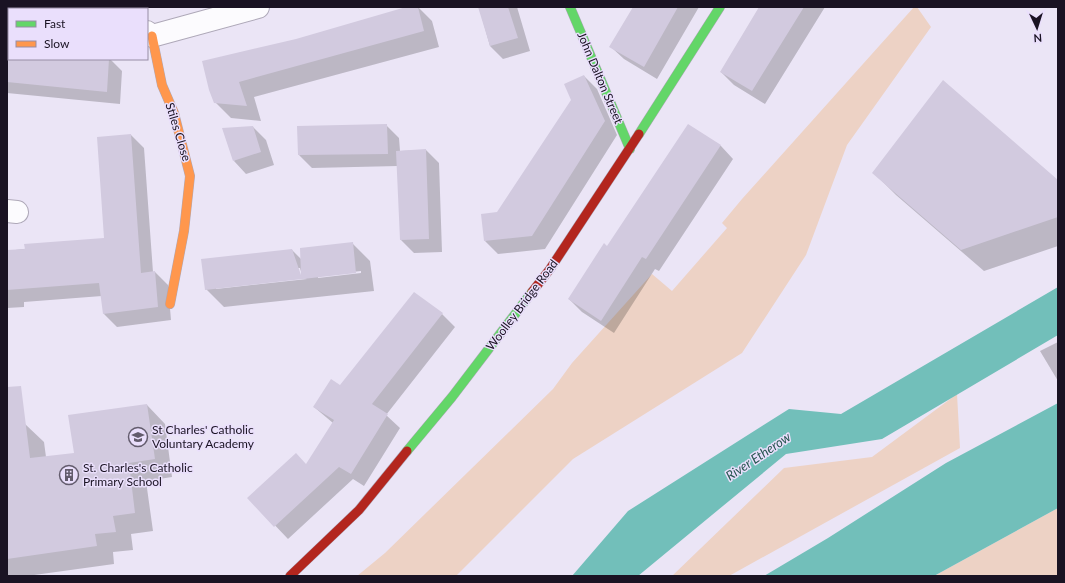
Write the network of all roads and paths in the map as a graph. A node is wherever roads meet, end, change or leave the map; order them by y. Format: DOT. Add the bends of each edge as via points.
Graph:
graph roads {
  1 [pos="258,7"];
  2 [pos="570,7"];
  3 [pos="720,7"];
  4 [pos="150,34"];
  5 [pos="630,149"];
  6 [pos="170,304"];
  7 [pos="290,576"];
  1 -- 4 [label="street"];
  2 -- 5 [label="street, John Dalton Street"];
  3 -- 5 [label="street, Woolley Bridge Road"];
  4 -- 6 [label="street, Stiles Close" via="162,85 174,113 190,176 184,231"];
  5 -- 7 [label="street, Woolley Bridge Road" via="550,269 452,398 359,510"];
}
